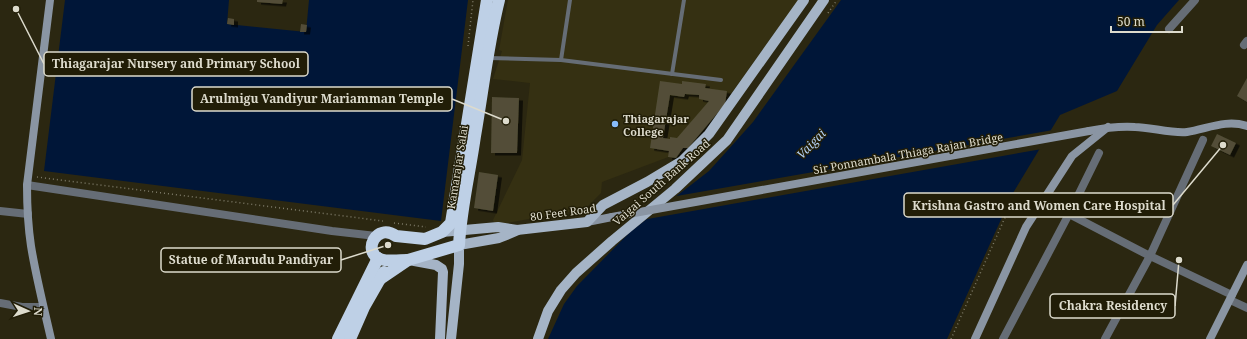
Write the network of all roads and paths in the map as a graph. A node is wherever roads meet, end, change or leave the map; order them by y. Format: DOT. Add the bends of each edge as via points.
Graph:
graph roads {
  1 [pos="50,0"];
  2 [pos="473,0"];
  3 [pos="487,0"];
  4 [pos="499,0"];
  5 [pos="570,0"];
  6 [pos="684,0"];
  7 [pos="804,0"];
  8 [pos="824,0"];
  9 [pos="1194,0"];
  10 [pos="1169,29"];
  11 [pos="468,47"];
  12 [pos="483,57"];
  13 [pos="561,60"];
  14 [pos="672,74"];
  15 [pos="721,80"];
  16 [pos="1247,126"];
  17 [pos="1108,127"];
  18 [pos="1203,140"];
  19 [pos="1099,153"];
  20 [pos="37,177"];
  21 [pos="27,185"];
  22 [pos="1017,195"];
  23 [pos="0,211"];
  24 [pos="28,214"];
  25 [pos="1069,214"];
  26 [pos="612,216"];
  27 [pos="383,221"];
  28 [pos="391,222"];
  29 [pos="587,222"];
  30 [pos="430,228"];
  31 [pos="517,230"];
  32 [pos="460,231"];
  33 [pos="442,232"];
  34 [pos="376,236"];
  35 [pos="459,244"];
  36 [pos="1150,256"];
  37 [pos="378,258"];
  38 [pos="391,260"];
  39 [pos="408,260"];
  40 [pos="1247,265"];
  41 [pos="380,280"];
  42 [pos="1231,298"];
  43 [pos="0,303"];
  44 [pos="43,307"];
  45 [pos="1247,308"];
  46 [pos="52,339"];
  47 [pos="338,339"];
  48 [pos="350,339"];
  49 [pos="440,339"];
  50 [pos="451,339"];
  51 [pos="538,339"];
  52 [pos="952,339"];
  53 [pos="975,339"];
  54 [pos="1003,339"];
  55 [pos="1105,339"];
  56 [pos="1210,339"];
  1 -- 21 [label="main road"];
  2 -- 11 [label="path"];
  3 -- 12 [label="highway, Kamarajar Salai"];
  4 -- 12 [label="highway, Kamarajar Salai"];
  5 -- 13 [label="lane"];
  6 -- 14 [label="lane"];
  7 -- 29 [label="main road, Vaigai South Bank Road" via="709,134 682,161 603,205"];
  8 -- 51 [label="main road, Vaigai South Bank Road" via="727,140 675,189 576,273 548,311"];
  9 -- 10 [label="street"];
  12 -- 13 [label="lane"];
  12 -- 32 [label="highway, Kamarajar Salai"];
  12 -- 33 [label="highway, Kamarajar Salai" via="451,223"];
  13 -- 14 [label="lane"];
  14 -- 15 [label="lane"];
  16 -- 17 [label="main road" via="1233,123 1213,125 1185,133 1135,127"];
  17 -- 26 [label="main road, Sir Ponnambala Thiaga Rajan Bridge, bridge" via="780,188"];
  17 -- 53 [label="main road" via="1072,156 1026,227"];
  18 -- 36 [label="street"];
  19 -- 25 [label="street"];
  20 -- 27 [label="path"];
  21 -- 24 [label="main road"];
  21 -- 34 [label="street" via="332,232"];
  22 -- 52 [label="path"];
  23 -- 24 [label="street"];
  24 -- 44 [label="main road"];
  25 -- 36 [label="street"];
  25 -- 54 [label="street"];
  26 -- 29 [label="main road, 80 Feet Road"];
  28 -- 30 [label="path"];
  29 -- 31 [label="main road, 80 Feet Road"];
  31 -- 32 [label="main road, 80 Feet Road" via="498,227"];
  31 -- 35 [label="main road, 80 Feet Road" via="499,238"];
  32 -- 33 [label="main road, 80 Feet Road"];
  32 -- 35 [label="highway, Kamarajar Salai"];
  33 -- 34 [label="highway" via="425,239 396,236 388,232"];
  34 -- 37 [label="highway" via="372,247"];
  35 -- 39 [label="highway"];
  35 -- 50 [label="main road"];
  36 -- 42 [label="street"];
  36 -- 55 [label="street"];
  37 -- 38 [label="highway"];
  37 -- 47 [label="highway"];
  38 -- 39 [label="highway"];
  38 -- 41 [label="highway"];
  39 -- 41 [label="highway"];
  39 -- 49 [label="main road" via="436,265 442,269"];
  40 -- 42 [label="main road"];
  41 -- 48 [label="highway" via="364,307"];
  42 -- 45 [label="street"];
  42 -- 56 [label="main road"];
  43 -- 44 [label="street"];
  44 -- 46 [label="main road"];
}
